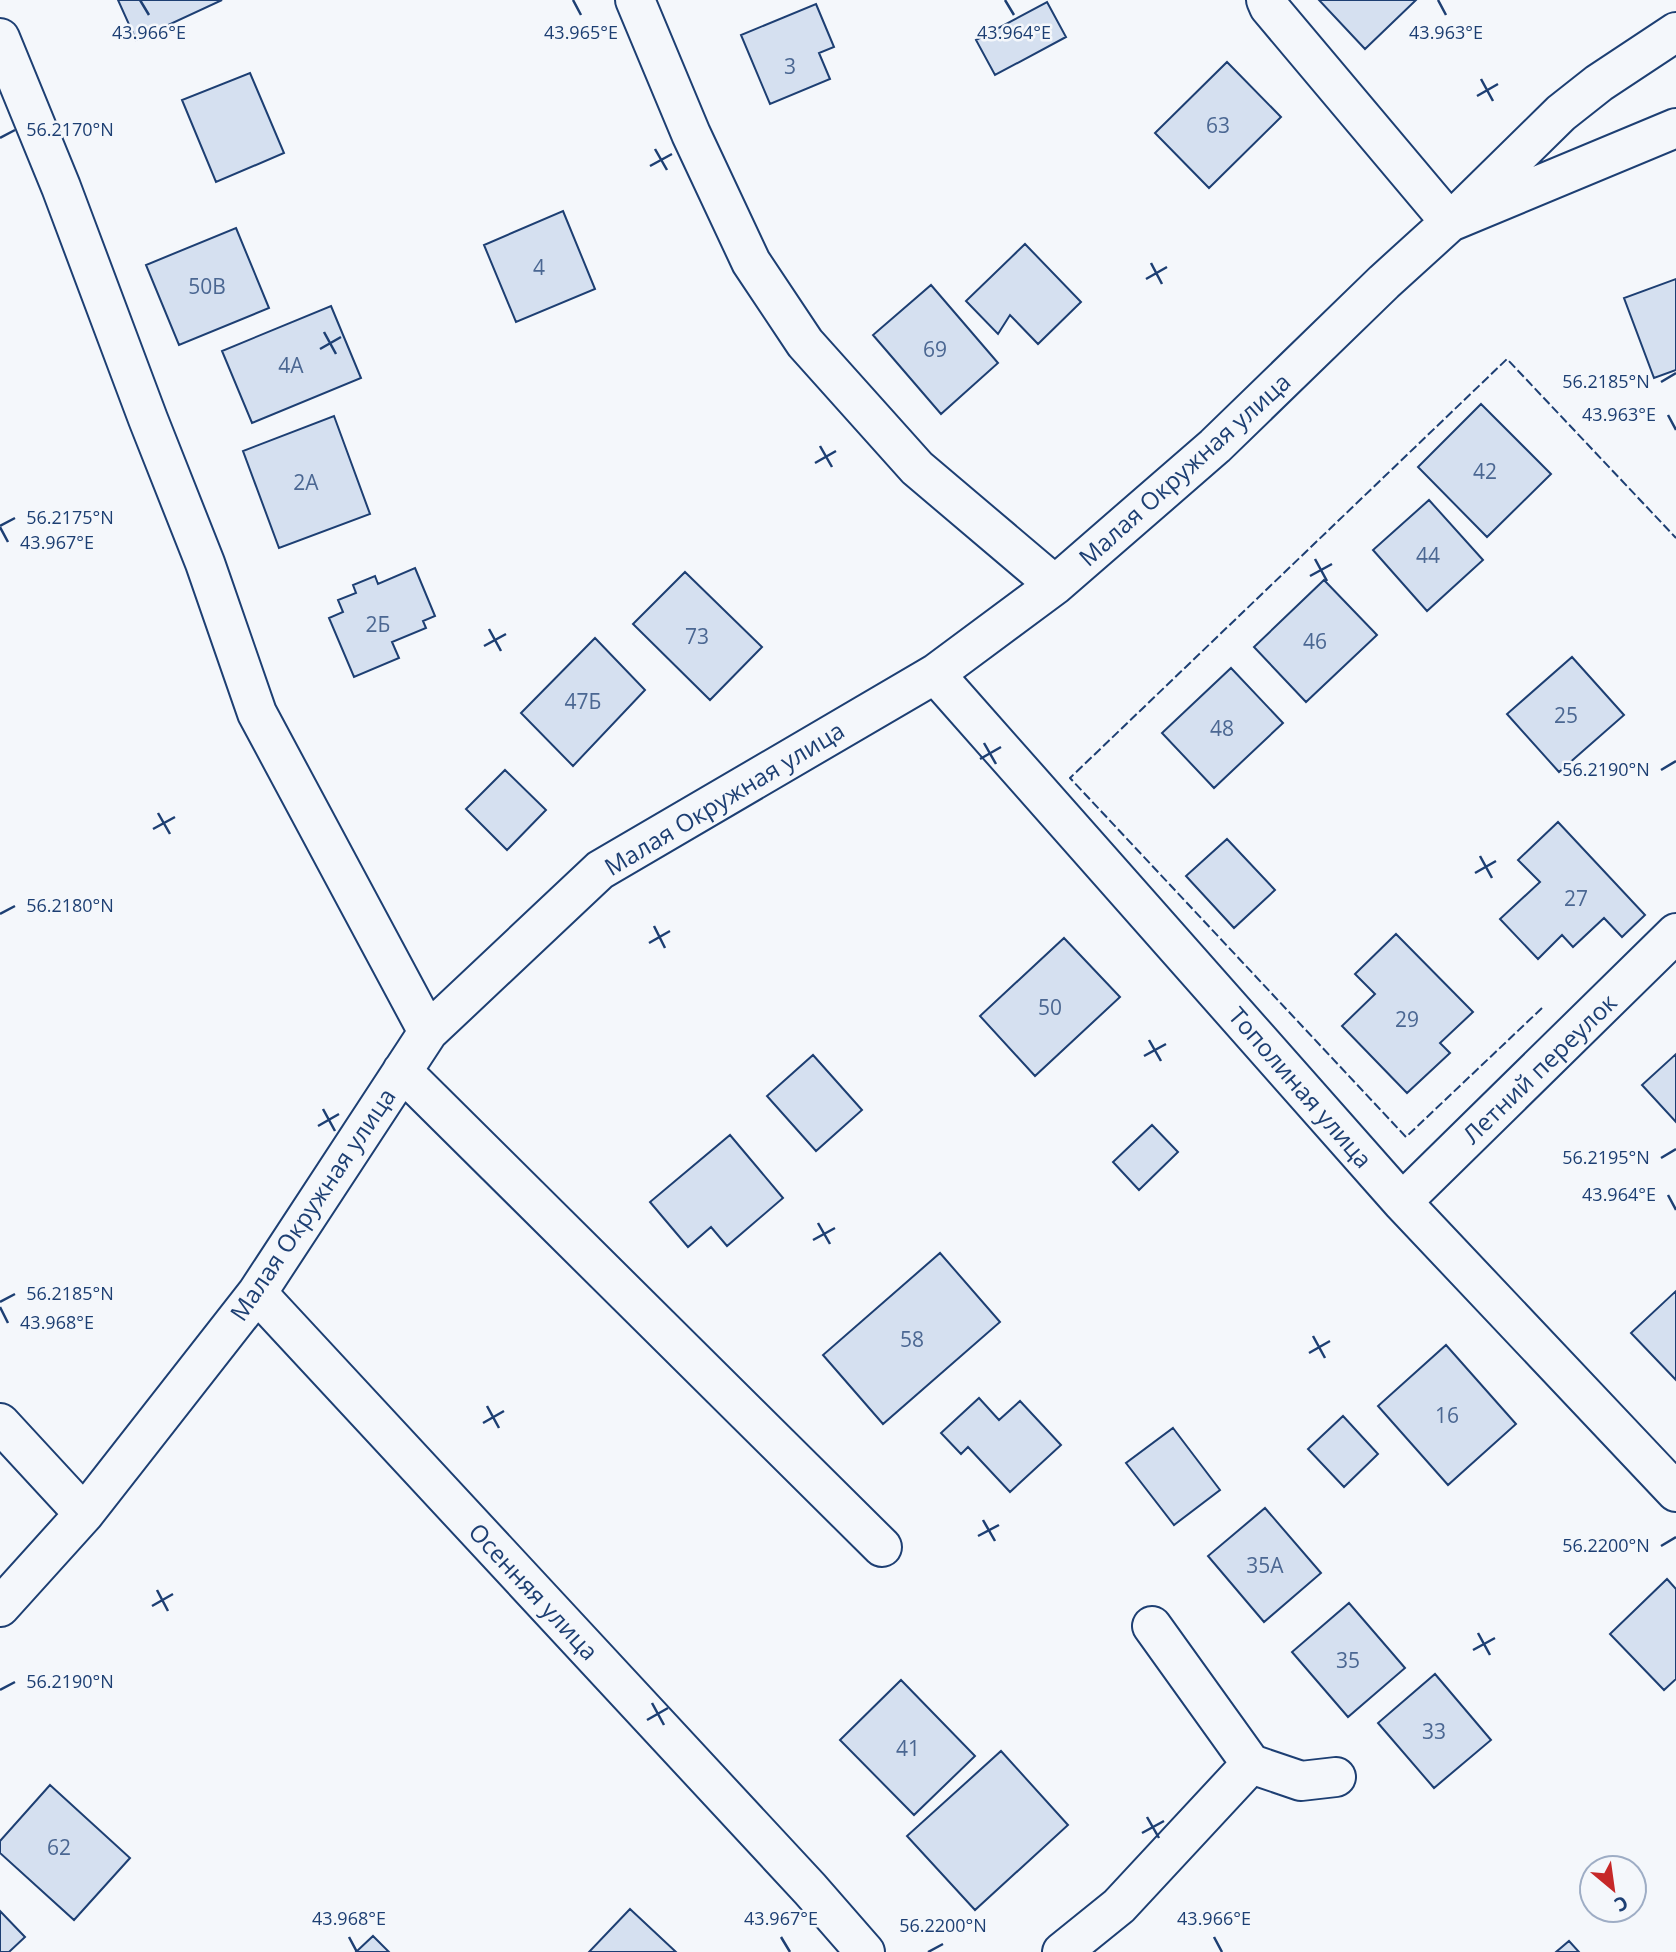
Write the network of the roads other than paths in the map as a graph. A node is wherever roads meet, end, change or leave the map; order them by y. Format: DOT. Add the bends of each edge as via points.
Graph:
graph roads {
  1 [pos="635,0"];
  2 [pos="1266,0"];
  3 [pos="1676,32"];
  4 [pos="0,38"];
  5 [pos="1676,128"];
  6 [pos="1450,222"];
  7 [pos="1055,585"];
  8 [pos="935,674"];
  9 [pos="1676,933"];
  10 [pos="428,1032"];
  11 [pos="402,1071"];
  12 [pos="1402,1202"];
  13 [pos="257,1293"];
  14 [pos="0,1423"];
  15 [pos="1676,1492"];
  16 [pos="84,1514"];
  17 [pos="882,1547"];
  18 [pos="0,1607"];
  19 [pos="1152,1626"];
  20 [pos="1251,1763"];
  21 [pos="1336,1777"];
  22 [pos="865,1952"];
  23 [pos="1062,1952"];
  1 -- 7 [label="street" via="751,262 804,343 917,468"];
  2 -- 6 [label="street"];
  3 -- 6 [label="street, Малая Окружная улица" via="1561,113"];
  4 -- 10 [label="street" via="205,563 257,713"];
  5 -- 6 [label="street, Малая Окружная улица"];
  6 -- 7 [label="street, Малая Окружная улица" via="1215,446"];
  7 -- 8 [label="street, Малая Окружная улица"];
  8 -- 10 [label="street, Малая Окружная улица" via="600,870"];
  8 -- 12 [label="street, Тополиная улица"];
  9 -- 12 [label="street, Летний переулок"];
  10 -- 11 [label="street, Малая Окружная улица"];
  11 -- 13 [label="street, Малая Окружная улица"];
  11 -- 17 [label="street"];
  12 -- 15 [label="street, Тополиная улица"];
  13 -- 16 [label="street, Малая Окружная улица"];
  13 -- 22 [label="street, Осенняя улица"];
  14 -- 16 [label="street"];
  16 -- 18 [label="street, Малая Окружная улица"];
  19 -- 20 [label="street"];
  20 -- 21 [label="street" via="1301,1781"];
  20 -- 23 [label="street" via="1119,1906"];
}
